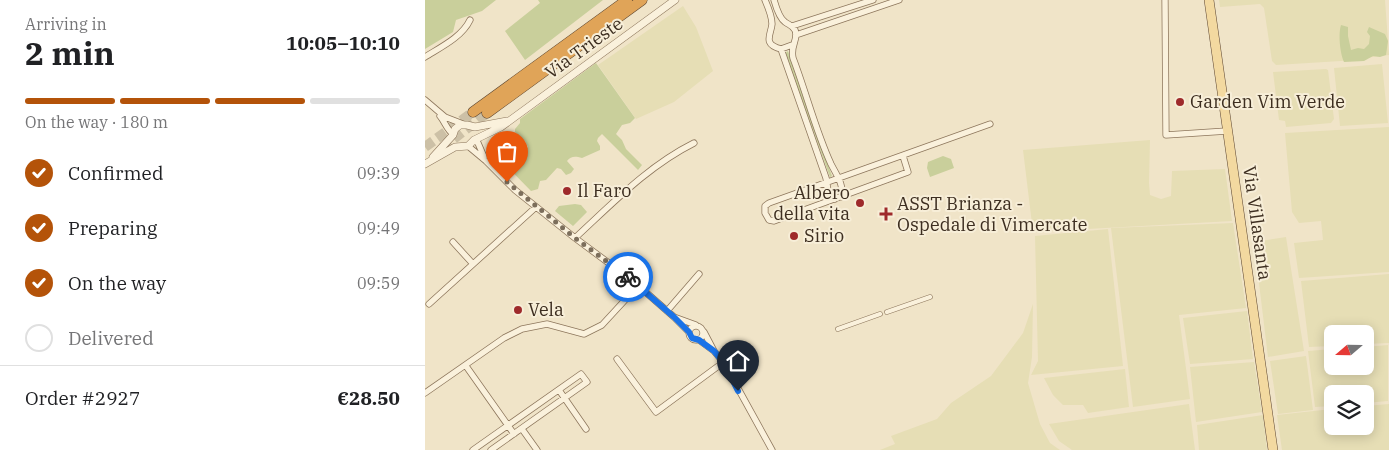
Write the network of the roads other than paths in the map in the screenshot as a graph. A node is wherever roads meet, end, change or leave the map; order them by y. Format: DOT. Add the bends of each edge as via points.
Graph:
graph roads {
  1 [pos="627,0"];
  2 [pos="642,0"];
  3 [pos="675,0"];
  4 [pos="765,0"];
  5 [pos="774,0"];
  6 [pos="873,0"];
  7 [pos="899,0"];
  8 [pos="1165,0"];
  9 [pos="1209,0"];
  10 [pos="470,20"];
  11 [pos="784,22"];
  12 [pos="772,26"];
  13 [pos="792,26"];
  14 [pos="796,35"];
  15 [pos="792,45"];
  16 [pos="781,50"];
  17 [pos="425,57"];
  18 [pos="425,100"];
  19 [pos="436,110"];
  20 [pos="473,112"];
  21 [pos="487,113"];
  22 [pos="510,120"];
  23 [pos="464,124"];
  24 [pos="990,124"];
  25 [pos="472,128"];
  26 [pos="1227,131"];
  27 [pos="453,135"];
  28 [pos="474,140"];
  29 [pos="694,142"];
  30 [pos="460,146"];
  31 [pos="468,146"];
  32 [pos="903,156"];
  33 [pos="486,161"];
  34 [pos="426,163"];
  35 [pos="838,178"];
  36 [pos="828,182"];
  37 [pos="838,198"];
  38 [pos="535,207"];
  39 [pos="575,238"];
  40 [pos="453,242"];
  41 [pos="473,264"];
  42 [pos="699,274"];
  43 [pos="638,286"];
  44 [pos="930,297"];
  45 [pos="429,304"];
  46 [pos="667,311"];
  47 [pos="887,312"];
  48 [pos="880,314"];
  49 [pos="674,317"];
  50 [pos="696,325"];
  51 [pos="838,329"];
  52 [pos="703,330"];
  53 [pos="689,332"];
  54 [pos="699,340"];
  55 [pos="714,351"];
  56 [pos="617,359"];
  57 [pos="743,359"];
  58 [pos="724,363"];
  59 [pos="466,366"];
  60 [pos="559,390"];
  61 [pos="425,393"];
  62 [pos="565,398"];
  63 [pos="509,426"];
  64 [pos="522,429"];
  65 [pos="587,429"];
  66 [pos="514,434"];
  67 [pos="473,450"];
  68 [pos="491,450"];
  69 [pos="537,450"];
  70 [pos="772,450"];
  71 [pos="1273,450"];
  1 -- 20 [label="highway"];
  2 -- 21 [label="highway"];
  3 -- 22 [label="street, Via Trieste"];
  4 -- 12 [label="street"];
  5 -- 11 [label="street"];
  6 -- 13 [label="street"];
  7 -- 14 [label="street"];
  8 -- 26 [label="street" via="1166,135"];
  9 -- 26 [label="main road, Via Villasanta"];
  10 -- 17 [label="street" via="459,34"];
  11 -- 12 [label="street"];
  11 -- 13 [label="street"];
  12 -- 16 [label="street" via="768,34 770,42"];
  13 -- 14 [label="street"];
  14 -- 15 [label="street"];
  15 -- 16 [label="street"];
  15 -- 35 [label="street" via="793,58"];
  16 -- 36 [label="street"];
  18 -- 19 [label="street"];
  19 -- 23 [label="street"];
  19 -- 27 [label="street"];
  22 -- 25 [label="street, Via Trieste"];
  22 -- 28 [label="street, Via Trieste" via="494,132"];
  23 -- 25 [label="street"];
  23 -- 27 [label="street" via="457,126"];
  24 -- 32 [label="street"];
  25 -- 28 [label="street"];
  26 -- 71 [label="main road, Via Villasanta"];
  27 -- 30 [label="street"];
  27 -- 34 [label="street"];
  28 -- 31 [label="street, Via Trieste"];
  28 -- 33 [label="street"];
  29 -- 39 [label="street" via="642,176"];
  30 -- 31 [label="street"];
  30 -- 34 [label="street"];
  31 -- 33 [label="street"];
  32 -- 35 [label="street"];
  32 -- 37 [label="street" via="908,172"];
  33 -- 38 [label="street"];
  35 -- 36 [label="street"];
  35 -- 37 [label="street" via="842,189"];
  36 -- 37 [label="street" via="828,191"];
  36 -- 37 [label="street" via="769,203 765,206 766,216 774,221"];
  38 -- 39 [label="street"];
  38 -- 41 [label="street"];
  39 -- 43 [label="street"];
  40 -- 41 [label="street"];
  41 -- 45 [label="street"];
  42 -- 46 [label="street"];
  43 -- 46 [label="street"];
  43 -- 59 [label="street" via="602,325 584,334 542,324 522,329"];
  44 -- 47 [label="street"];
  46 -- 49 [label="street"];
  48 -- 51 [label="street"];
  49 -- 50 [label="street"];
  49 -- 53 [label="street"];
  50 -- 52 [label="street"];
  50 -- 53 [label="street"];
  52 -- 54 [label="street" via="703,337"];
  52 -- 55 [label="street"];
  53 -- 54 [label="street" via="692,338"];
  54 -- 55 [label="street"];
  55 -- 58 [label="street"];
  56 -- 58 [label="street" via="656,412"];
  57 -- 58 [label="street"];
  58 -- 70 [label="street"];
  59 -- 61 [label="street"];
  59 -- 63 [label="street"];
  60 -- 62 [label="street"];
  60 -- 62 [label="street" via="581,374 587,382"];
  60 -- 63 [label="street"];
  62 -- 64 [label="street"];
  62 -- 65 [label="street"];
  63 -- 66 [label="street"];
  63 -- 67 [label="street"];
  64 -- 66 [label="street"];
  64 -- 69 [label="street"];
  66 -- 68 [label="street"];
}
